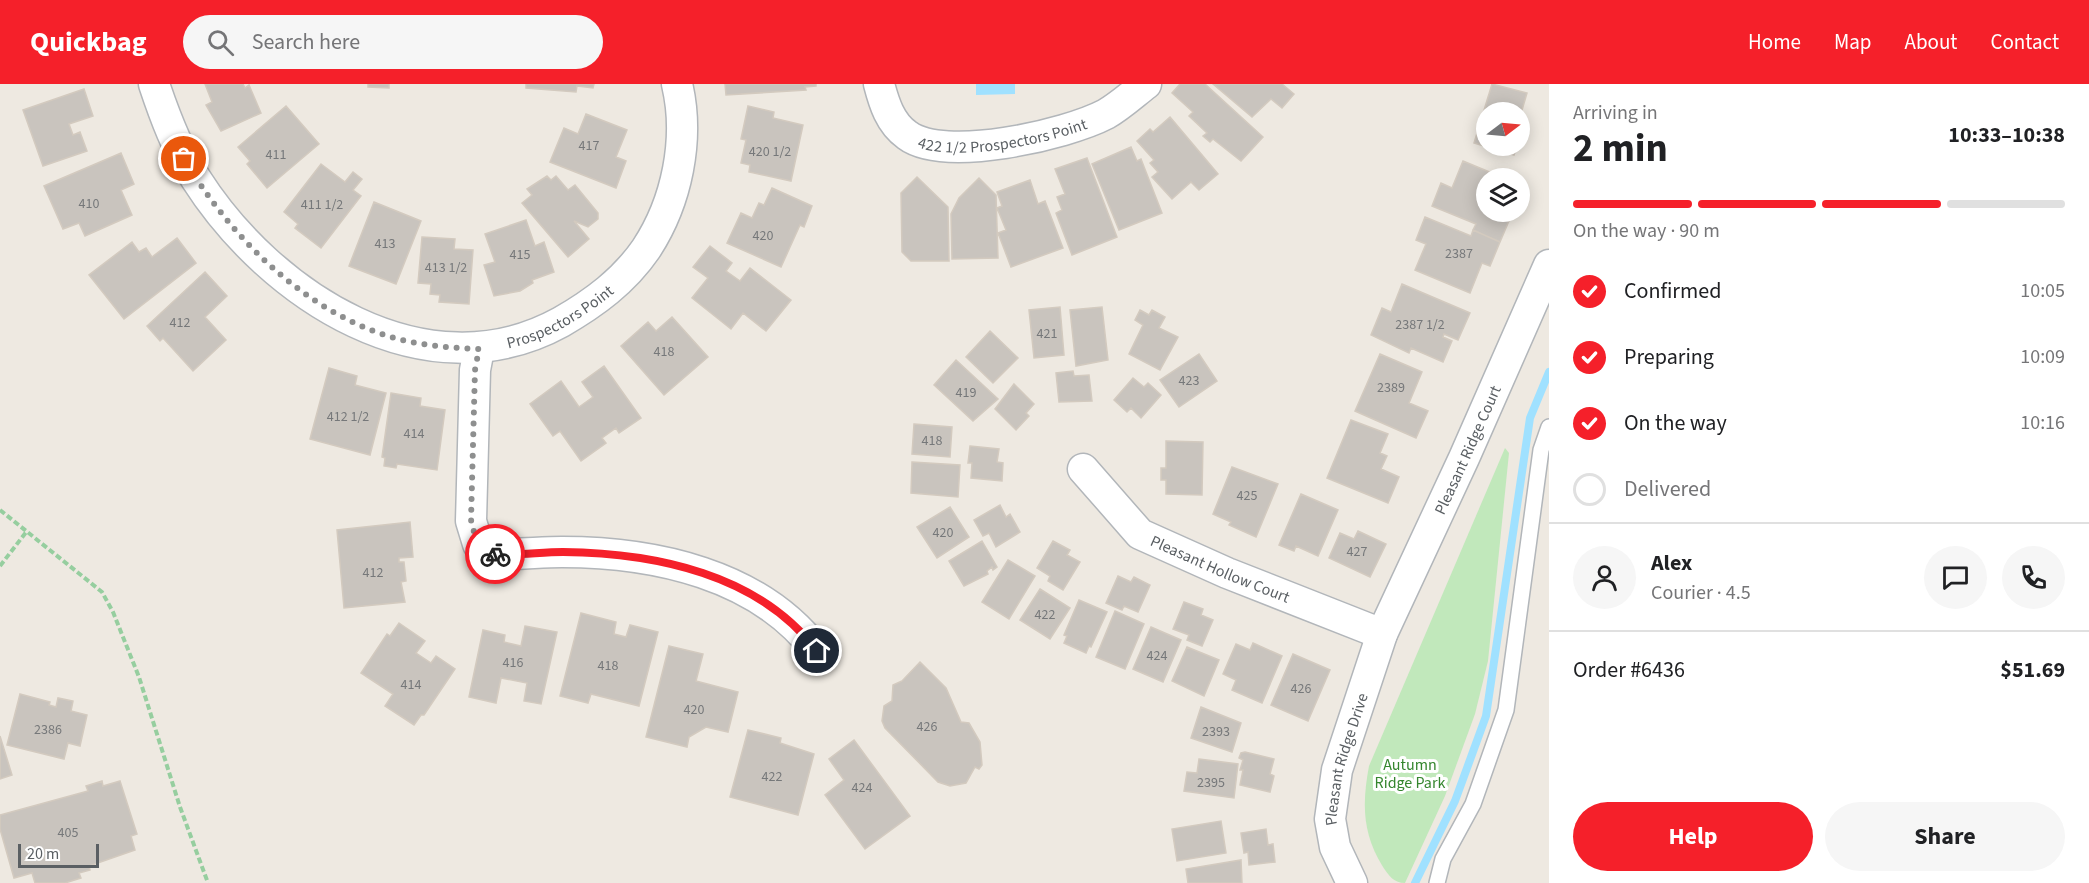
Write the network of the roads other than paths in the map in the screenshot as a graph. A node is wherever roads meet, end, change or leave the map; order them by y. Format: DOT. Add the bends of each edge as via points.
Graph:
graph roads {
  1 [pos="154,84"];
  2 [pos="677,84"];
  3 [pos="879,84"];
  4 [pos="1146,84"];
  5 [pos="1549,265"];
  6 [pos="479,349"];
  7 [pos="1549,427"];
  8 [pos="1083,469"];
  9 [pos="1382,634"];
  10 [pos="817,651"];
  11 [pos="1352,883"];
  12 [pos="1437,883"];
  1 -- 6 [label="street, Prospectors Point" via="172,134 197,181 252,248 294,285 331,310 378,333 431,345"];
  2 -- 6 [label="street, Prospectors Point" via="683,120 679,163 667,208 643,252 612,287 569,317 525,338"];
  3 -- 4 [label="street, 422 1/2 Prospectors Point" via="896,125 907,135 921,144 955,147 1007,143 1081,124 1107,114"];
  5 -- 9 [label="street, Pleasant Ridge Court"];
  6 -- 10 [label="street" via="475,370 471,520 477,544 485,553 602,554 702,572 776,609"];
  7 -- 12 [label="lane" via="1541,450 1506,710 1473,804 1443,859"];
  8 -- 9 [label="street, Pleasant Hollow Court" via="1140,534"];
  9 -- 11 [label="street, Pleasant Ridge Drive" via="1331,794 1329,819 1335,847"];
}
